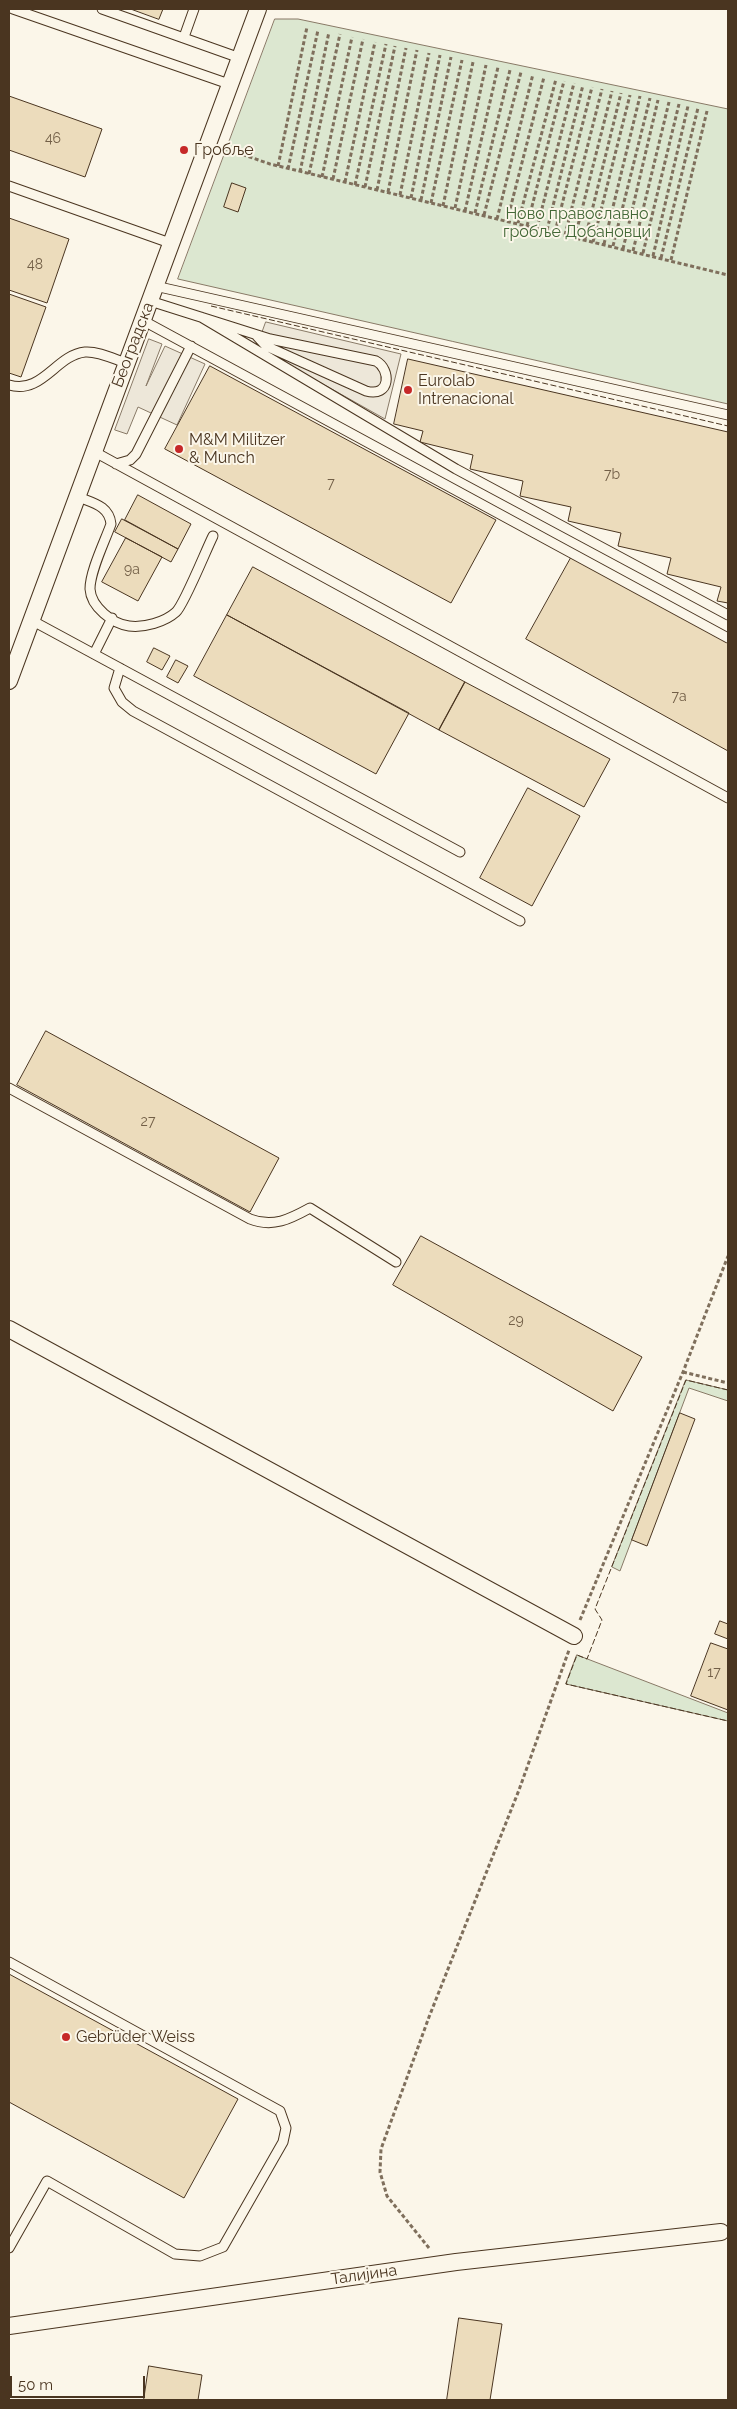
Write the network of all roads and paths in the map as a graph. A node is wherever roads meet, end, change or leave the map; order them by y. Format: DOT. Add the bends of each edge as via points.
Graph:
graph roads {
  1 [pos="13,9"];
  2 [pos="102,9"];
  3 [pos="194,9"];
  4 [pos="258,9"];
  5 [pos="307,28"];
  6 [pos="318,30"];
  7 [pos="329,32"];
  8 [pos="340,34"];
  9 [pos="352,37"];
  10 [pos="184,38"];
  11 [pos="363,39"];
  12 [pos="375,42"];
  13 [pos="386,44"];
  14 [pos="395,46"];
  15 [pos="406,48"];
  16 [pos="417,50"];
  17 [pos="429,53"];
  18 [pos="440,55"];
  19 [pos="451,57"];
  20 [pos="240,58"];
  21 [pos="462,60"];
  22 [pos="473,62"];
  23 [pos="486,65"];
  24 [pos="498,67"];
  25 [pos="510,70"];
  26 [pos="521,72"];
  27 [pos="533,74"];
  28 [pos="544,76"];
  29 [pos="556,79"];
  30 [pos="564,81"];
  31 [pos="574,83"];
  32 [pos="230,84"];
  33 [pos="583,85"];
  34 [pos="592,87"];
  35 [pos="602,89"];
  36 [pos="612,91"];
  37 [pos="621,92"];
  38 [pos="630,95"];
  39 [pos="640,96"];
  40 [pos="650,98"];
  41 [pos="658,100"];
  42 [pos="669,102"];
  43 [pos="679,104"];
  44 [pos="688,106"];
  45 [pos="698,108"];
  46 [pos="707,110"];
  47 [pos="207,142"];
  48 [pos="278,166"];
  49 [pos="288,169"];
  50 [pos="300,172"];
  51 [pos="309,174"];
  52 [pos="322,177"];
  53 [pos="333,179"];
  54 [pos="345,182"];
  55 [pos="355,185"];
  56 [pos="9,186"];
  57 [pos="365,187"];
  58 [pos="377,190"];
  59 [pos="388,192"];
  60 [pos="400,195"];
  61 [pos="410,198"];
  62 [pos="420,200"];
  63 [pos="431,203"];
  64 [pos="443,206"];
  65 [pos="455,208"];
  66 [pos="465,211"];
  67 [pos="475,213"];
  68 [pos="484,215"];
  69 [pos="497,219"];
  70 [pos="507,221"];
  71 [pos="518,224"];
  72 [pos="527,226"];
  73 [pos="537,228"];
  74 [pos="547,230"];
  75 [pos="555,232"];
  76 [pos="565,235"];
  77 [pos="575,237"];
  78 [pos="585,239"];
  79 [pos="593,242"];
  80 [pos="170,243"];
  81 [pos="604,244"];
  82 [pos="614,246"];
  83 [pos="623,249"];
  84 [pos="633,251"];
  85 [pos="643,254"];
  86 [pos="653,256"];
  87 [pos="661,258"];
  88 [pos="671,260"];
  89 [pos="728,275"];
  90 [pos="152,294"];
  91 [pos="201,317"];
  92 [pos="142,320"];
  93 [pos="256,335"];
  94 [pos="191,346"];
  95 [pos="126,364"];
  96 [pos="9,385"];
  97 [pos="728,415"];
  98 [pos="92,451"];
  99 [pos="116,464"];
  100 [pos="76,496"];
  101 [pos="212,536"];
  102 [pos="728,615"];
  103 [pos="112,618"];
  104 [pos="31,620"];
  105 [pos="728,638"];
  106 [pos="94,654"];
  107 [pos="120,668"];
  108 [pos="9,681"];
  109 [pos="728,798"];
  110 [pos="460,852"];
  111 [pos="520,921"];
  112 [pos="9,1088"];
  113 [pos="728,1256"];
  114 [pos="396,1262"];
  115 [pos="9,1329"];
  116 [pos="683,1372"];
  117 [pos="728,1383"];
  118 [pos="574,1636"];
  119 [pos="9,1962"];
  120 [pos="721,2232"];
  121 [pos="9,2248"];
  122 [pos="435,2265"];
  123 [pos="9,2326"];
  1 -- 32 [label="lane"];
  2 -- 10 [label="lane"];
  3 -- 10 [label="lane"];
  4 -- 20 [label="street, Београдска"];
  5 -- 48 [label="path"];
  6 -- 49 [label="path"];
  7 -- 50 [label="path"];
  8 -- 51 [label="path"];
  9 -- 52 [label="path"];
  10 -- 20 [label="lane"];
  11 -- 53 [label="path"];
  12 -- 54 [label="path"];
  13 -- 55 [label="path"];
  14 -- 57 [label="path"];
  15 -- 58 [label="path"];
  16 -- 59 [label="path"];
  17 -- 60 [label="path"];
  18 -- 61 [label="path"];
  19 -- 62 [label="path"];
  20 -- 32 [label="street, Београдска"];
  21 -- 63 [label="path"];
  22 -- 64 [label="path"];
  23 -- 65 [label="path"];
  24 -- 66 [label="path"];
  25 -- 67 [label="path"];
  26 -- 68 [label="path"];
  27 -- 69 [label="path"];
  28 -- 70 [label="path"];
  29 -- 71 [label="path"];
  30 -- 72 [label="path"];
  31 -- 73 [label="path"];
  32 -- 47 [label="street, Београдска"];
  33 -- 74 [label="path"];
  34 -- 75 [label="path"];
  35 -- 76 [label="path"];
  36 -- 77 [label="path"];
  37 -- 78 [label="path"];
  38 -- 79 [label="path"];
  39 -- 81 [label="path"];
  40 -- 82 [label="path"];
  41 -- 83 [label="path"];
  42 -- 84 [label="path"];
  43 -- 85 [label="path"];
  44 -- 86 [label="path"];
  45 -- 87 [label="path"];
  46 -- 88 [label="path"];
  47 -- 48 [label="path"];
  47 -- 80 [label="street, Београдска"];
  48 -- 49 [label="path"];
  49 -- 50 [label="path"];
  50 -- 51 [label="path"];
  51 -- 52 [label="path"];
  52 -- 53 [label="path"];
  53 -- 54 [label="path"];
  54 -- 55 [label="path"];
  55 -- 57 [label="path"];
  56 -- 80 [label="lane"];
  57 -- 58 [label="path"];
  58 -- 59 [label="path"];
  59 -- 60 [label="path"];
  60 -- 61 [label="path"];
  61 -- 62 [label="path"];
  62 -- 63 [label="path"];
  63 -- 64 [label="path"];
  64 -- 65 [label="path"];
  65 -- 66 [label="path"];
  66 -- 67 [label="path"];
  67 -- 68 [label="path"];
  68 -- 69 [label="path"];
  69 -- 70 [label="path"];
  70 -- 71 [label="path"];
  71 -- 72 [label="path"];
  72 -- 73 [label="path"];
  73 -- 74 [label="path"];
  74 -- 75 [label="path"];
  75 -- 76 [label="path"];
  76 -- 77 [label="path"];
  77 -- 78 [label="path"];
  78 -- 79 [label="path"];
  79 -- 81 [label="path"];
  80 -- 90 [label="street, Београдска"];
  81 -- 82 [label="path"];
  82 -- 83 [label="path"];
  83 -- 84 [label="path"];
  84 -- 85 [label="path"];
  85 -- 86 [label="path"];
  86 -- 87 [label="path"];
  87 -- 88 [label="path"];
  88 -- 89 [label="path"];
  90 -- 91 [label="lane"];
  90 -- 92 [label="street, Београдска"];
  90 -- 97 [label="lane"];
  91 -- 93 [label="lane"];
  91 -- 102 [label="lane" via="456,469"];
  92 -- 94 [label="lane"];
  92 -- 95 [label="street, Београдска"];
  93 -- 93 [label="lane" via="376,361 385,370 384,385 376,394 366,391 266,346"];
  94 -- 99 [label="lane" via="136,454 130,460"];
  94 -- 105 [label="lane"];
  95 -- 96 [label="lane" via="94,353 82,353 32,385 18,388"];
  95 -- 98 [label="street, Београдска"];
  98 -- 99 [label="lane"];
  98 -- 100 [label="street, Београдска"];
  99 -- 109 [label="lane"];
  100 -- 103 [label="lane" via="105,508 110,515 111,524 90,590 94,604"];
  100 -- 104 [label="street, Београдска"];
  101 -- 103 [label="lane" via="178,611 163,621 146,625 128,626"];
  103 -- 106 [label="lane"];
  104 -- 106 [label="lane"];
  104 -- 108 [label="street, Београдска"];
  106 -- 107 [label="lane"];
  107 -- 110 [label="lane"];
  107 -- 111 [label="lane" via="114,688 122,702 133,711"];
  112 -- 114 [label="lane" via="250,1219 270,1224 284,1222 310,1208"];
  113 -- 116 [label="path"];
  115 -- 118 [label="street"];
  116 -- 117 [label="path"];
  116 -- 118 [label="path"];
  118 -- 122 [label="path" via="519,1790 429,2017 381,2149 380,2172 387,2196 432,2252"];
  119 -- 121 [label="lane" via="280,2111 286,2128 283,2142 223,2247 200,2256 175,2254 47,2182"];
  120 -- 122 [label="street, Талијина"];
  122 -- 123 [label="street, Талијина"];
}
